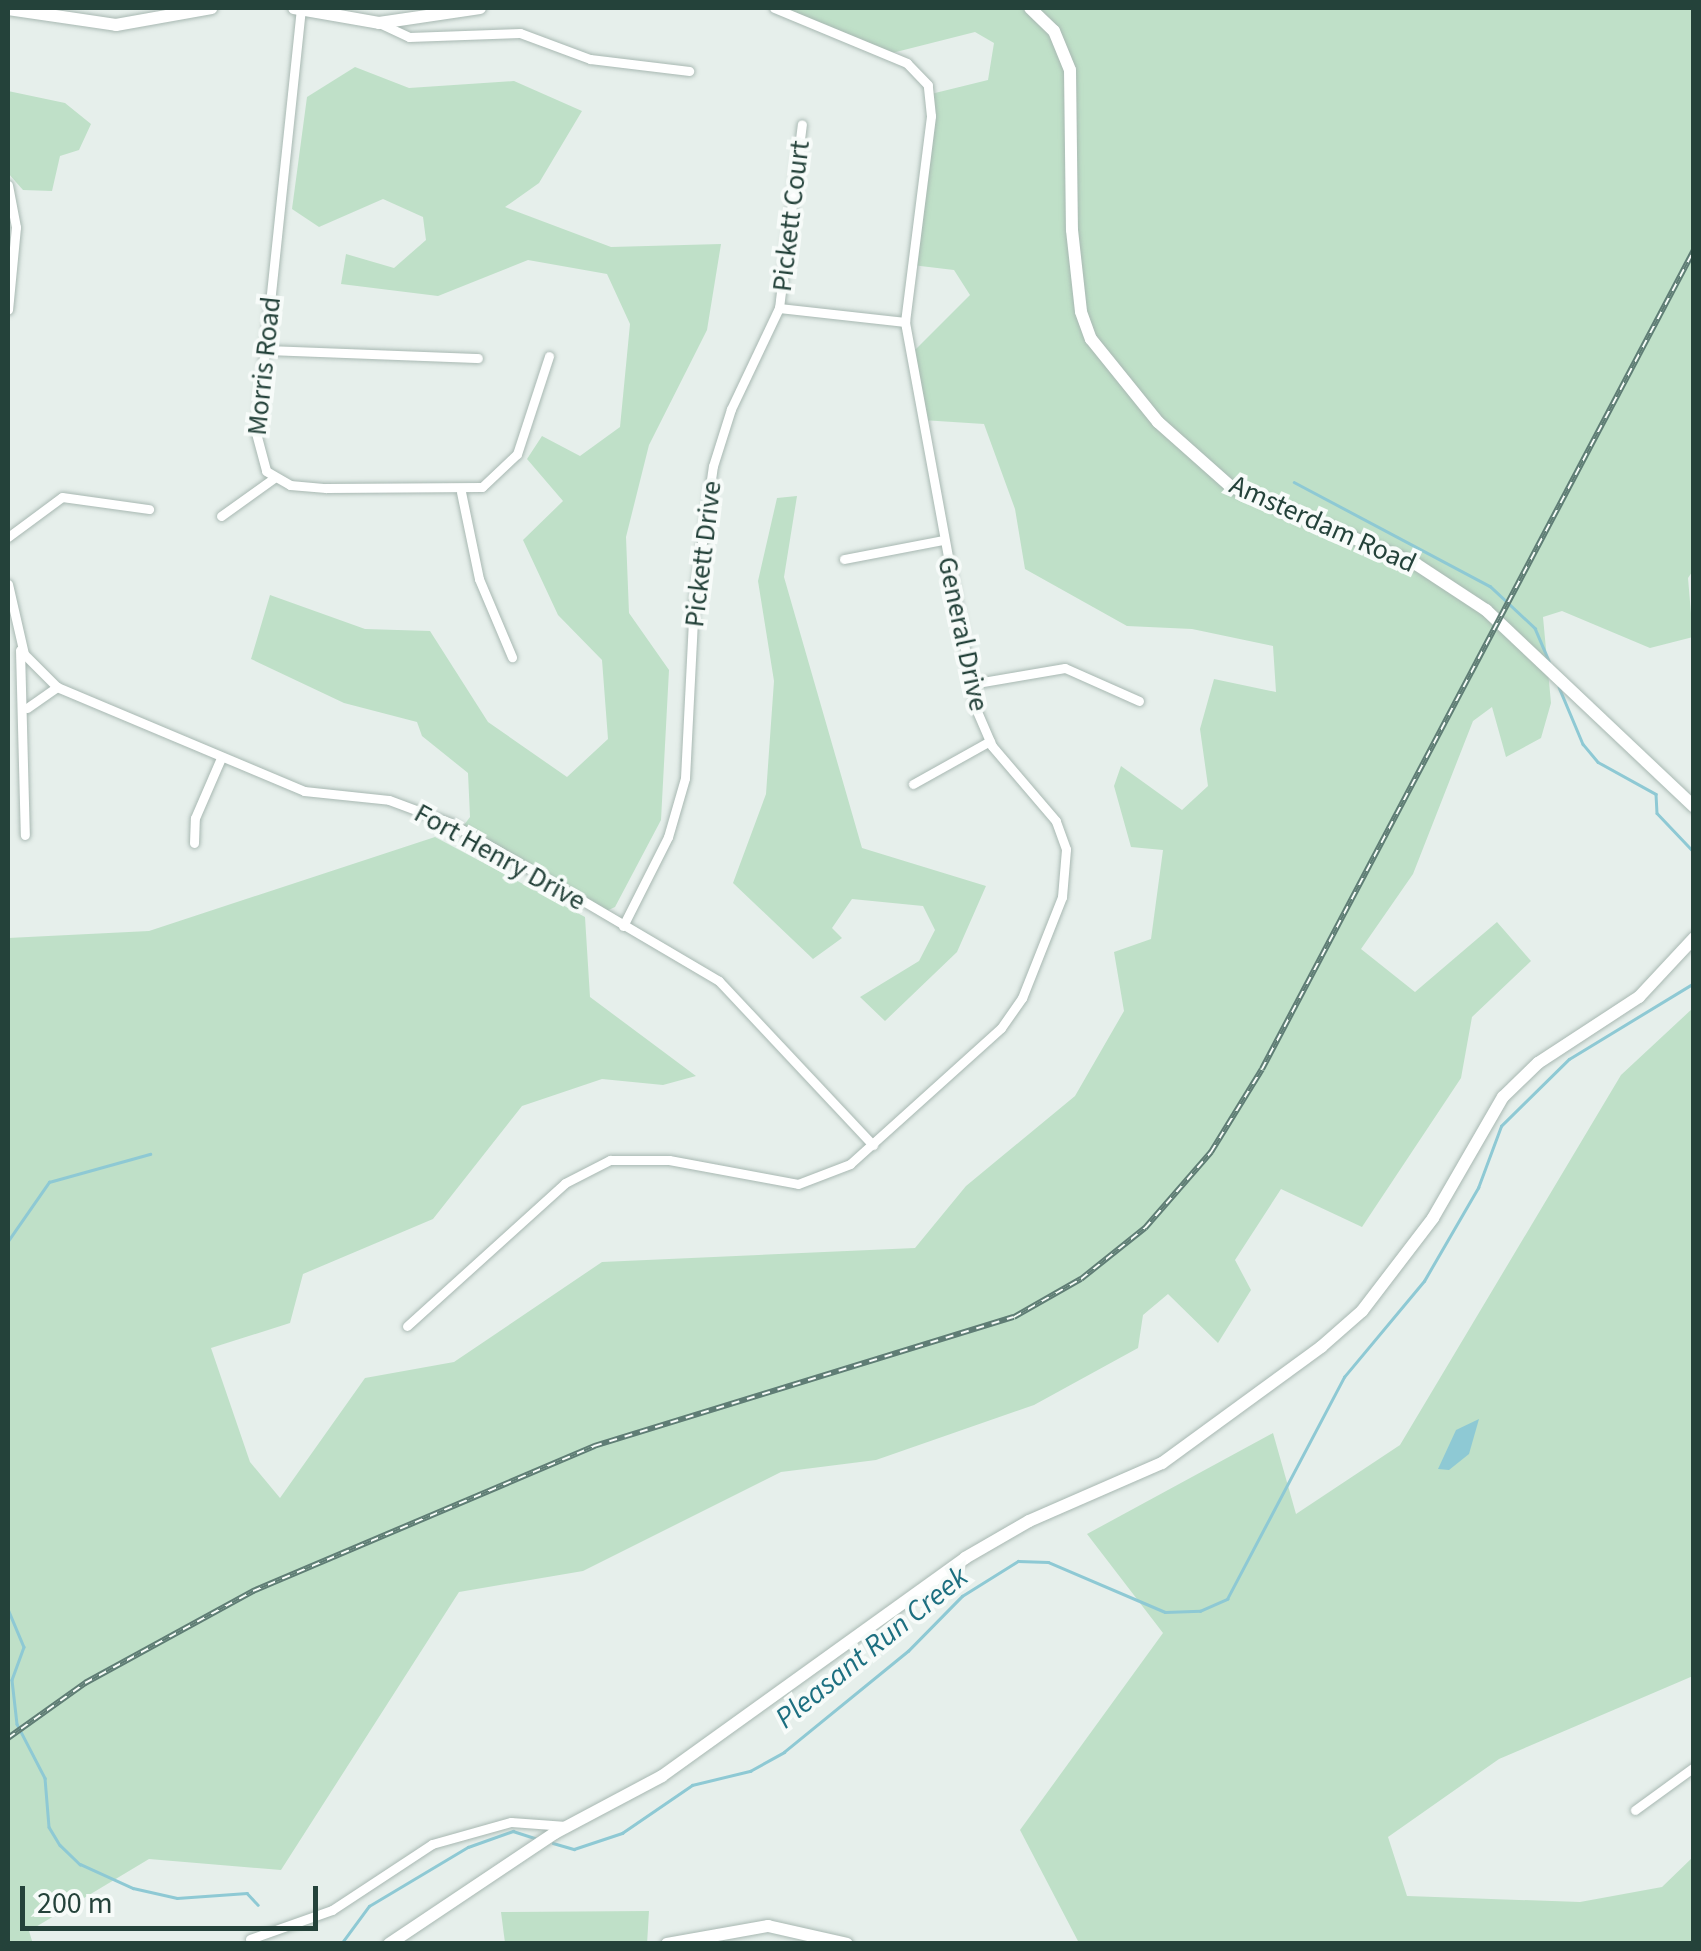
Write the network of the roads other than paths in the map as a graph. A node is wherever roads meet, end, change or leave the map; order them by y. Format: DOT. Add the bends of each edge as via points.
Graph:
graph roads {
  1 [pos="211,8"];
  2 [pos="298,8"];
  3 [pos="480,8"];
  4 [pos="774,8"];
  5 [pos="1030,8"];
  6 [pos="8,9"];
  7 [pos="379,23"];
  8 [pos="689,71"];
  9 [pos="802,124"];
  10 [pos="8,185"];
  11 [pos="780,308"];
  12 [pos="8,310"];
  13 [pos="905,322"];
  14 [pos="265,350"];
  15 [pos="549,356"];
  16 [pos="478,358"];
  17 [pos="274,478"];
  18 [pos="462,492"];
  19 [pos="149,509"];
  20 [pos="221,516"];
  21 [pos="8,536"];
  22 [pos="943,540"];
  23 [pos="844,559"];
  24 [pos="8,584"];
  25 [pos="19,643"];
  26 [pos="512,657"];
  27 [pos="970,684"];
  28 [pos="57,687"];
  29 [pos="1138,701"];
  30 [pos="25,710"];
  31 [pos="990,740"];
  32 [pos="221,758"];
  33 [pos="913,784"];
  34 [pos="1694,807"];
  35 [pos="25,834"];
  36 [pos="194,843"];
  37 [pos="622,926"];
  38 [pos="1694,938"];
  39 [pos="874,1145"];
  40 [pos="407,1326"];
  41 [pos="1694,1767"];
  42 [pos="1636,1810"];
  43 [pos="561,1830"];
  44 [pos="250,1939"];
  45 [pos="389,1944"];
  46 [pos="667,1944"];
  47 [pos="847,1944"];
  1 -- 6 [label="street" via="116,25"];
  2 -- 7 [label="street"];
  2 -- 14 [label="street, Morris Road"];
  3 -- 7 [label="street"];
  4 -- 13 [label="street, General Drive" via="907,63 928,85 931,116"];
  5 -- 34 [label="street, Amsterdam Road" via="1054,31 1070,70 1072,230 1081,312 1092,339 1158,422 1207,470 1257,502 1416,564 1486,610"];
  7 -- 8 [label="street" via="410,37 520,34 590,59"];
  9 -- 11 [label="street, Pickett Court"];
  10 -- 12 [label="street" via="16,226"];
  11 -- 13 [label="street"];
  11 -- 37 [label="street, Pickett Drive" via="731,409 714,466 694,599 689,741 678,808"];
  13 -- 22 [label="street, General Drive"];
  14 -- 16 [label="street"];
  14 -- 17 [label="street, Morris Road" via="256,450"];
  15 -- 18 [label="street" via="517,454 496,478"];
  17 -- 18 [label="street" via="326,488"];
  17 -- 20 [label="street"];
  18 -- 26 [label="street" via="479,578"];
  19 -- 21 [label="street" via="71,496 52,502"];
  22 -- 23 [label="street"];
  22 -- 27 [label="street, General Drive"];
  24 -- 25 [label="street, Fort Henry Drive"];
  25 -- 28 [label="street, Fort Henry Drive"];
  25 -- 30 [label="street"];
  27 -- 29 [label="street" via="1065,668"];
  27 -- 31 [label="street, General Drive"];
  28 -- 30 [label="street"];
  28 -- 32 [label="street, Fort Henry Drive"];
  30 -- 35 [label="street"];
  31 -- 33 [label="street"];
  31 -- 39 [label="street, General Drive" via="1056,821 1066,849 1062,897 1022,998 1000,1028"];
  32 -- 36 [label="street" via="195,818"];
  32 -- 37 [label="street, Fort Henry Drive" via="304,791 389,800 433,814"];
  37 -- 39 [label="street, Fort Henry Drive" via="698,966 740,999"];
  38 -- 43 [label="street" via="1638,996 1538,1064 1504,1097 1433,1218 1362,1311 1322,1346 1162,1463 1012,1529 662,1776"];
  39 -- 40 [label="street, General Drive" via="837,1172 798,1184 669,1160 637,1157 598,1165 565,1183"];
  41 -- 42 [label="street"];
  43 -- 44 [label="street" via="511,1822 470,1830 411,1855 332,1910"];
  43 -- 45 [label="street"];
  46 -- 47 [label="street" via="768,1926"];
}
